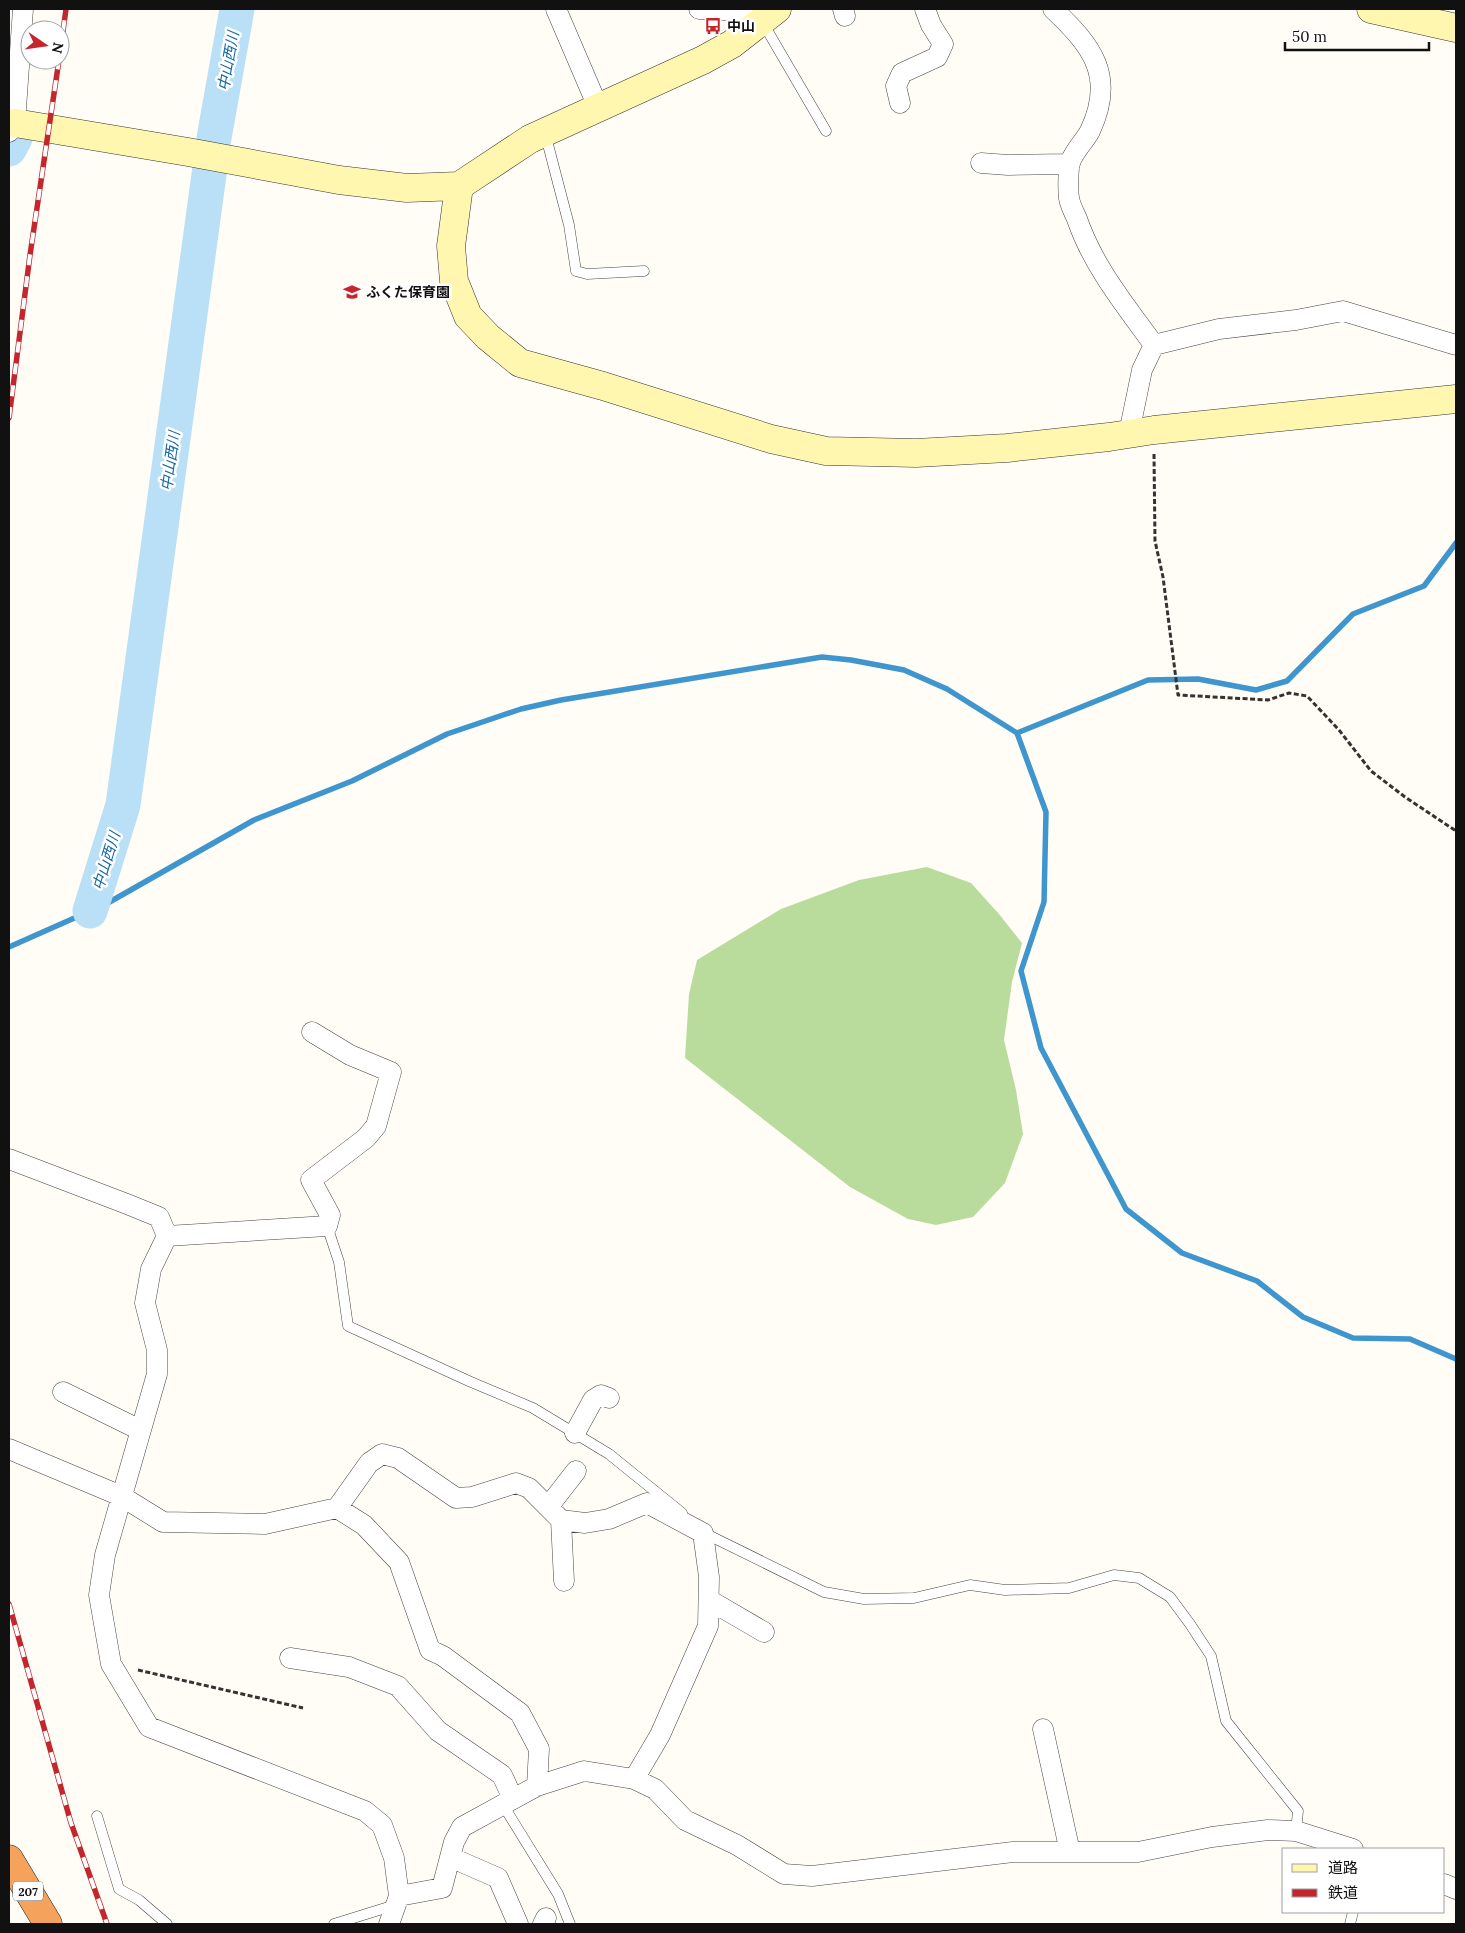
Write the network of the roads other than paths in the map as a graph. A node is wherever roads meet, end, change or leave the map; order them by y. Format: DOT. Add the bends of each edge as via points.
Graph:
graph roads {
  1 [pos="556,9"];
  2 [pos="700,9"];
  3 [pos="925,9"];
  4 [pos="1053,9"];
  5 [pos="1371,9"];
  6 [pos="769,13"];
  7 [pos="18,14"];
  8 [pos="1456,28"];
  9 [pos="900,103"];
  10 [pos="598,107"];
  11 [pos="12,127"];
  12 [pos="826,131"];
  13 [pos="545,132"];
  14 [pos="980,162"];
  15 [pos="1070,164"];
  16 [pos="459,186"];
  17 [pos="644,271"];
  18 [pos="1154,345"];
  19 [pos="1456,345"];
  20 [pos="1456,399"];
  21 [pos="1142,431"];
  22 [pos="312,1032"];
  23 [pos="9,1160"];
  24 [pos="327,1226"];
  25 [pos="167,1236"];
  26 [pos="63,1392"];
  27 [pos="609,1398"];
  28 [pos="140,1430"];
  29 [pos="575,1433"];
  30 [pos="9,1449"];
  31 [pos="576,1471"];
  32 [pos="121,1496"];
  33 [pos="337,1508"];
  34 [pos="555,1514"];
  35 [pos="703,1533"];
  36 [pos="564,1581"];
  37 [pos="709,1600"];
  38 [pos="764,1632"];
  39 [pos="290,1658"];
  40 [pos="1043,1729"];
  41 [pos="634,1779"];
  42 [pos="537,1786"];
  43 [pos="508,1802"];
  44 [pos="97,1816"];
  45 [pos="1296,1831"];
  46 [pos="1349,1848"];
  47 [pos="1070,1852"];
  48 [pos="450,1857"];
  49 [pos="12,1872"];
  50 [pos="398,1901"];
  51 [pos="48,1924"];
  52 [pos="167,1924"];
  53 [pos="334,1924"];
  54 [pos="389,1924"];
  55 [pos="518,1924"];
  56 [pos="570,1924"];
  1 -- 10 [label="street"];
  2 -- 6 [label="street"];
  3 -- 9 [label="street" via="931,25 950,44 937,57 902,73 896,86"];
  4 -- 15 [label="street" via="1087,45 1098,66 1102,95 1090,131"];
  5 -- 8 [label="street"];
  6 -- 10 [label="street" via="732,44 703,60"];
  6 -- 12 [label="lane"];
  7 -- 11 [label="street"];
  10 -- 13 [label="street"];
  11 -- 16 [label="street" via="188,152 339,180 407,188"];
  13 -- 16 [label="street"];
  13 -- 17 [label="lane" via="569,225 576,271 587,274"];
  14 -- 15 [label="street"];
  15 -- 18 [label="street" via="1069,197 1084,240 1109,284"];
  16 -- 21 [label="street" via="451,246 454,281 468,316 520,363 771,438 826,451 916,453 1007,448"];
  18 -- 19 [label="street" via="1219,329 1343,311"];
  18 -- 21 [label="street" via="1142,370"];
  20 -- 21 [label="street"];
  22 -- 24 [label="street" via="350,1055 391,1072 376,1126 366,1138 311,1180 330,1215"];
  23 -- 25 [label="street" via="159,1217"];
  24 -- 25 [label="street"];
  24 -- 29 [label="lane" via="339,1262 348,1326 533,1408"];
  25 -- 28 [label="street" via="151,1269 145,1303 157,1350 157,1374"];
  26 -- 28 [label="street"];
  27 -- 29 [label="street" via="601,1395 593,1400"];
  28 -- 32 [label="street"];
  29 -- 35 [label="lane" via="609,1454"];
  30 -- 32 [label="street"];
  31 -- 34 [label="street"];
  32 -- 33 [label="street" via="163,1522 265,1524"];
  32 -- 50 [label="street" via="105,1555 99,1594 111,1664 149,1727 365,1811 382,1825 394,1858"];
  33 -- 34 [label="street" via="369,1462 382,1454 398,1458 456,1498 472,1497 516,1483 529,1488"];
  33 -- 42 [label="street" via="364,1525 399,1562 430,1650 443,1656 520,1713 539,1749"];
  34 -- 35 [label="street" via="585,1523 609,1519 647,1503"];
  34 -- 36 [label="street"];
  35 -- 37 [label="street"];
  35 -- 45 [label="lane" via="824,1592 864,1599 914,1598 970,1586 1005,1590 1069,1588 1114,1574 1139,1578 1170,1597 1211,1656 1226,1721 1298,1811"];
  37 -- 38 [label="street"];
  37 -- 41 [label="street" via="708,1626 660,1735"];
  39 -- 43 [label="street" via="349,1667 398,1686 438,1731 502,1775"];
  40 -- 47 [label="street"];
  41 -- 42 [label="street" via="584,1771"];
  41 -- 47 [label="street" via="655,1789 685,1820 737,1845 784,1874 812,1876 1013,1852"];
  42 -- 43 [label="street"];
  43 -- 48 [label="street" via="462,1827"];
  43 -- 56 [label="lane" via="558,1894"];
  44 -- 52 [label="lane" via="119,1889 139,1900"];
  45 -- 46 [label="street"];
  45 -- 47 [label="street" via="1268,1830 1212,1836 1138,1852"];
  48 -- 50 [label="street" via="442,1888"];
  48 -- 55 [label="street" via="498,1878"];
  49 -- 51 [label="highway, 207"];
  50 -- 53 [label="lane"];
  50 -- 54 [label="street"];
}
